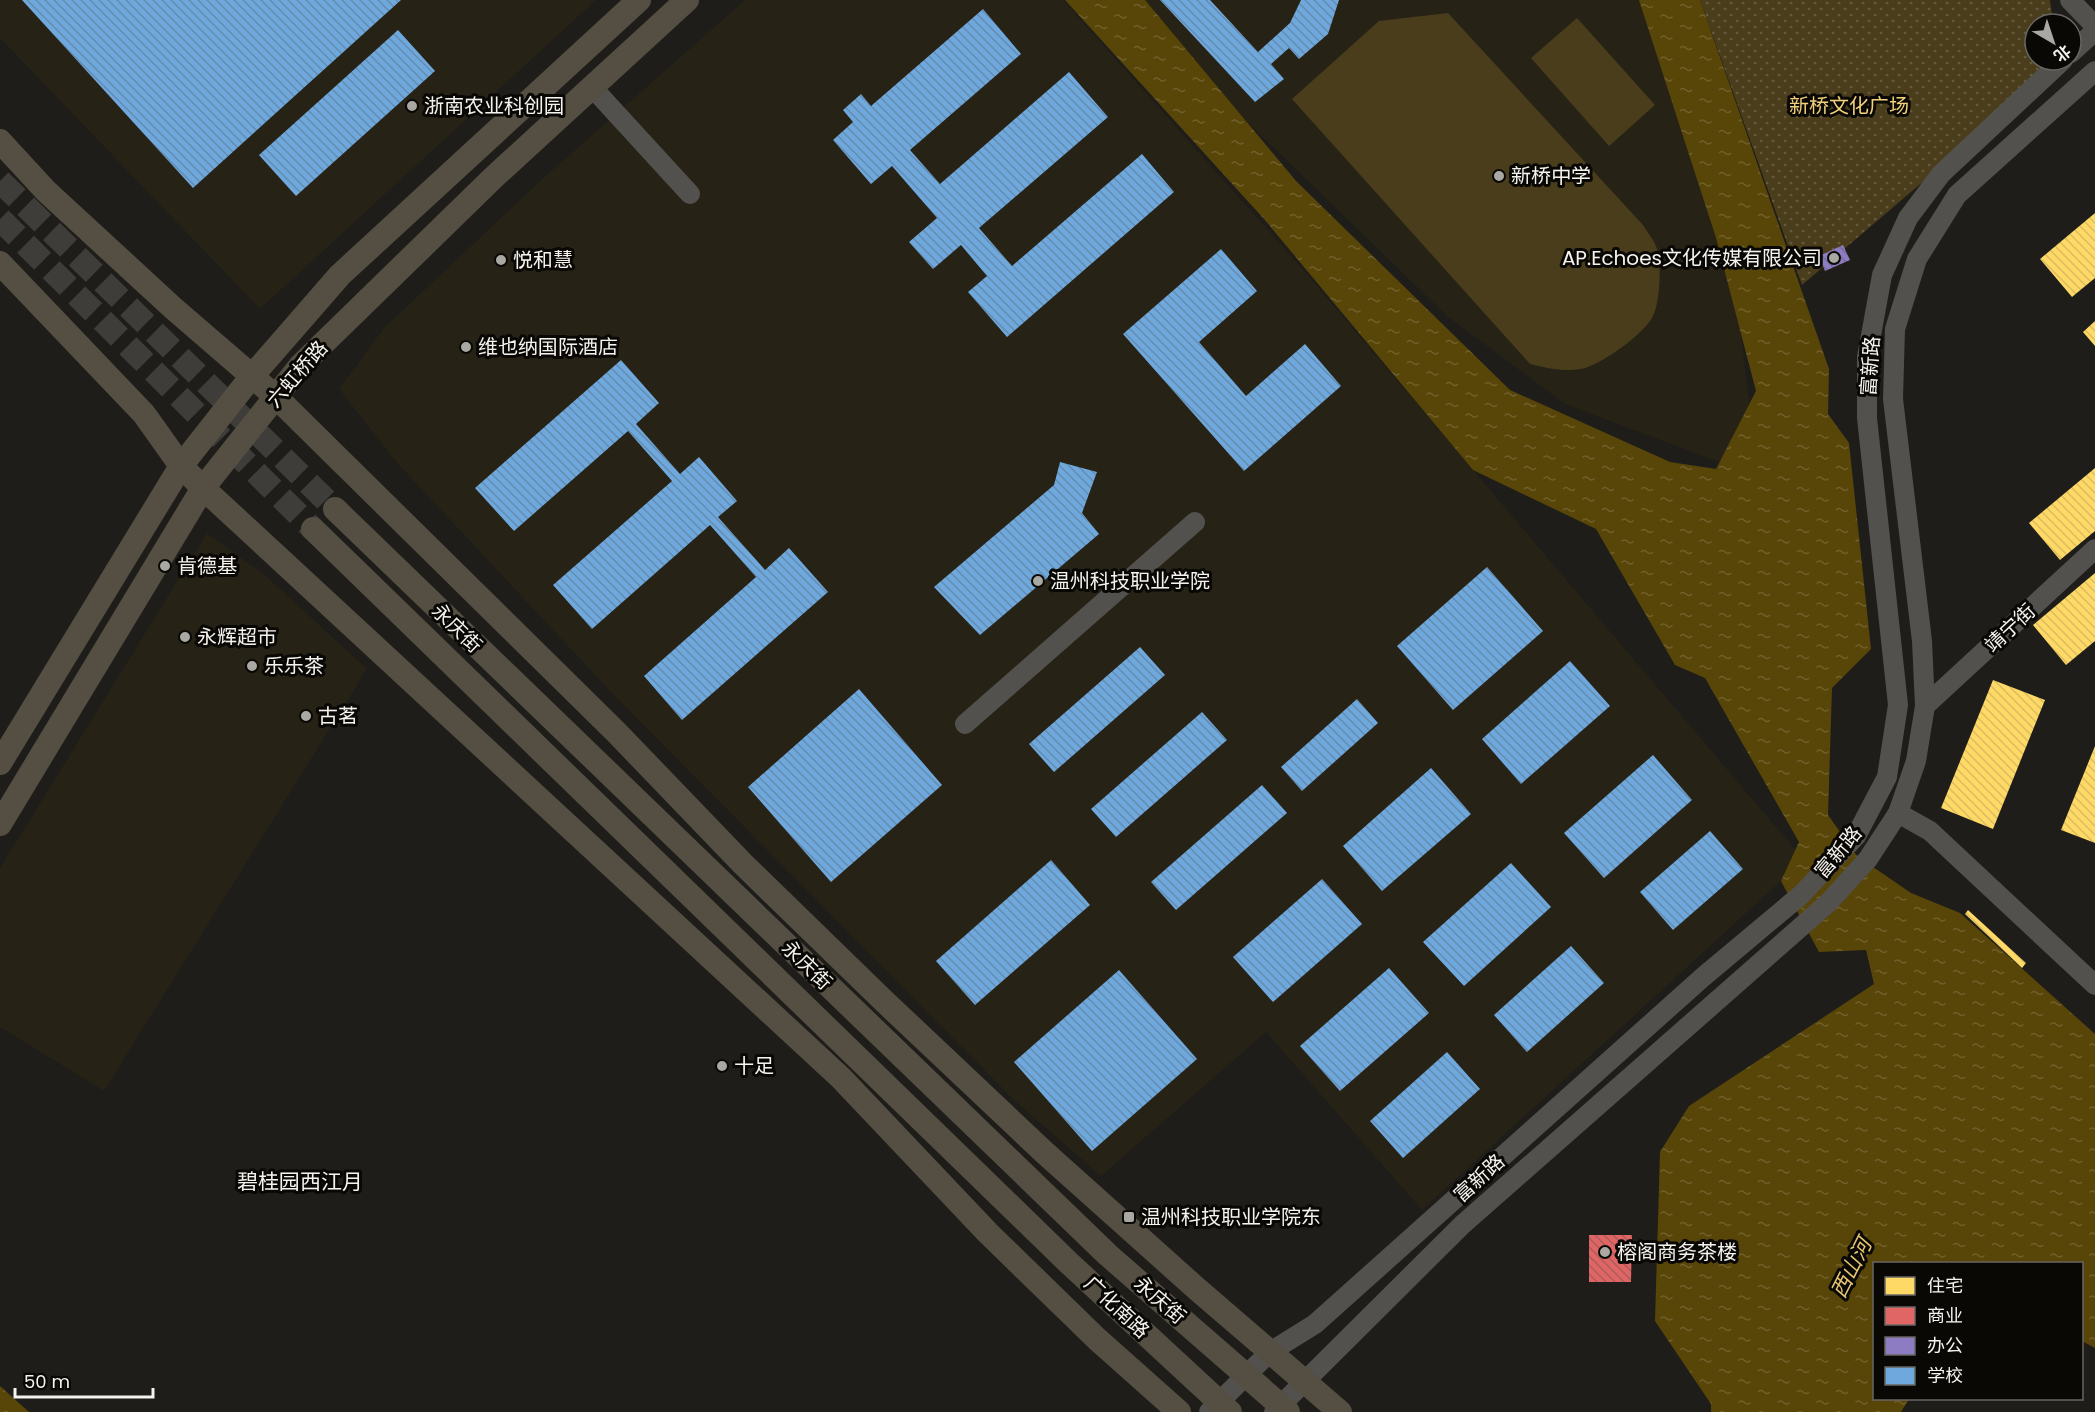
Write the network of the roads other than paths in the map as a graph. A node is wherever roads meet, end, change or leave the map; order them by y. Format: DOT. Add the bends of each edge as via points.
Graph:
graph roads {
  1 [pos="639,0"];
  2 [pos="687,0"];
  3 [pos="2070,0"];
  4 [pos="2095,26"];
  5 [pos="2095,31"];
  6 [pos="2083,42"];
  7 [pos="2095,71"];
  8 [pos="2050,72"];
  9 [pos="591,86"];
  10 [pos="0,141"];
  11 [pos="690,194"];
  12 [pos="0,263"];
  13 [pos="0,276"];
  14 [pos="26,291"];
  15 [pos="252,376"];
  16 [pos="276,397"];
  17 [pos="181,466"];
  18 [pos="203,488"];
  19 [pos="334,509"];
  20 [pos="1195,522"];
  21 [pos="313,529"];
  22 [pos="2095,549"];
  23 [pos="1925,706"];
  24 [pos="964,723"];
  25 [pos="0,763"];
  26 [pos="666,784"];
  27 [pos="1898,813"];
  28 [pos="0,824"];
  29 [pos="808,966"];
  30 [pos="2095,985"];
  31 [pos="1005,1201"];
  32 [pos="1270,1352"];
  33 [pos="1305,1382"];
  34 [pos="1179,1412"];
  35 [pos="1209,1412"];
  36 [pos="1230,1412"];
  37 [pos="1274,1412"];
  38 [pos="1288,1412"];
  39 [pos="1340,1412"];
  1 -- 15 [label="main road, 六虹桥路" via="340,274"];
  2 -- 9 [label="main road, 六虹桥路"];
  3 -- 4 [label="street"];
  5 -- 6 [label="street"];
  7 -- 23 [label="street, 富新路" via="1957,195 1917,259 1895,329 1893,399 1922,641"];
  8 -- 32 [label="street, 富新路" via="1941,174 1908,218 1882,274 1867,357 1868,418 1898,705 1887,777 1856,836 1816,879 1324,1316"];
  9 -- 11 [label="street"];
  9 -- 16 [label="main road, 六虹桥路" via="301,365"];
  10 -- 15 [label="main road" via="46,191"];
  12 -- 14 [label="main road"];
  13 -- 14 [label="street"];
  14 -- 17 [label="main road" via="144,414"];
  15 -- 16 [label="main road"];
  15 -- 17 [label="main road, 六虹桥路"];
  16 -- 18 [label="main road, 六虹桥路"];
  16 -- 26 [label="main road"];
  17 -- 18 [label="main road"];
  17 -- 25 [label="main road, 六虹桥路"];
  18 -- 28 [label="main road, 六虹桥路"];
  18 -- 34 [label="main road" via="841,1078 988,1233"];
  19 -- 29 [label="main road, 永庆街"];
  20 -- 24 [label="street"];
  21 -- 31 [label="main road, 永庆街"];
  22 -- 23 [label="street, 靖宁街"];
  23 -- 27 [label="street, 富新路" via="1916,761"];
  26 -- 29 [label="main road"];
  26 -- 32 [label="main road" via="868,986 1020,1130"];
  27 -- 30 [label="street" via="1930,831"];
  27 -- 33 [label="street, 富新路" via="1868,859 1828,903 1462,1225"];
  29 -- 38 [label="main road, 永庆街" via="1108,1255"];
  31 -- 36 [label="main road, 广化南路"];
  32 -- 33 [label="main road"];
  32 -- 35 [label="street, 富新路"];
  33 -- 37 [label="street, 富新路"];
  33 -- 39 [label="main road"];
}
